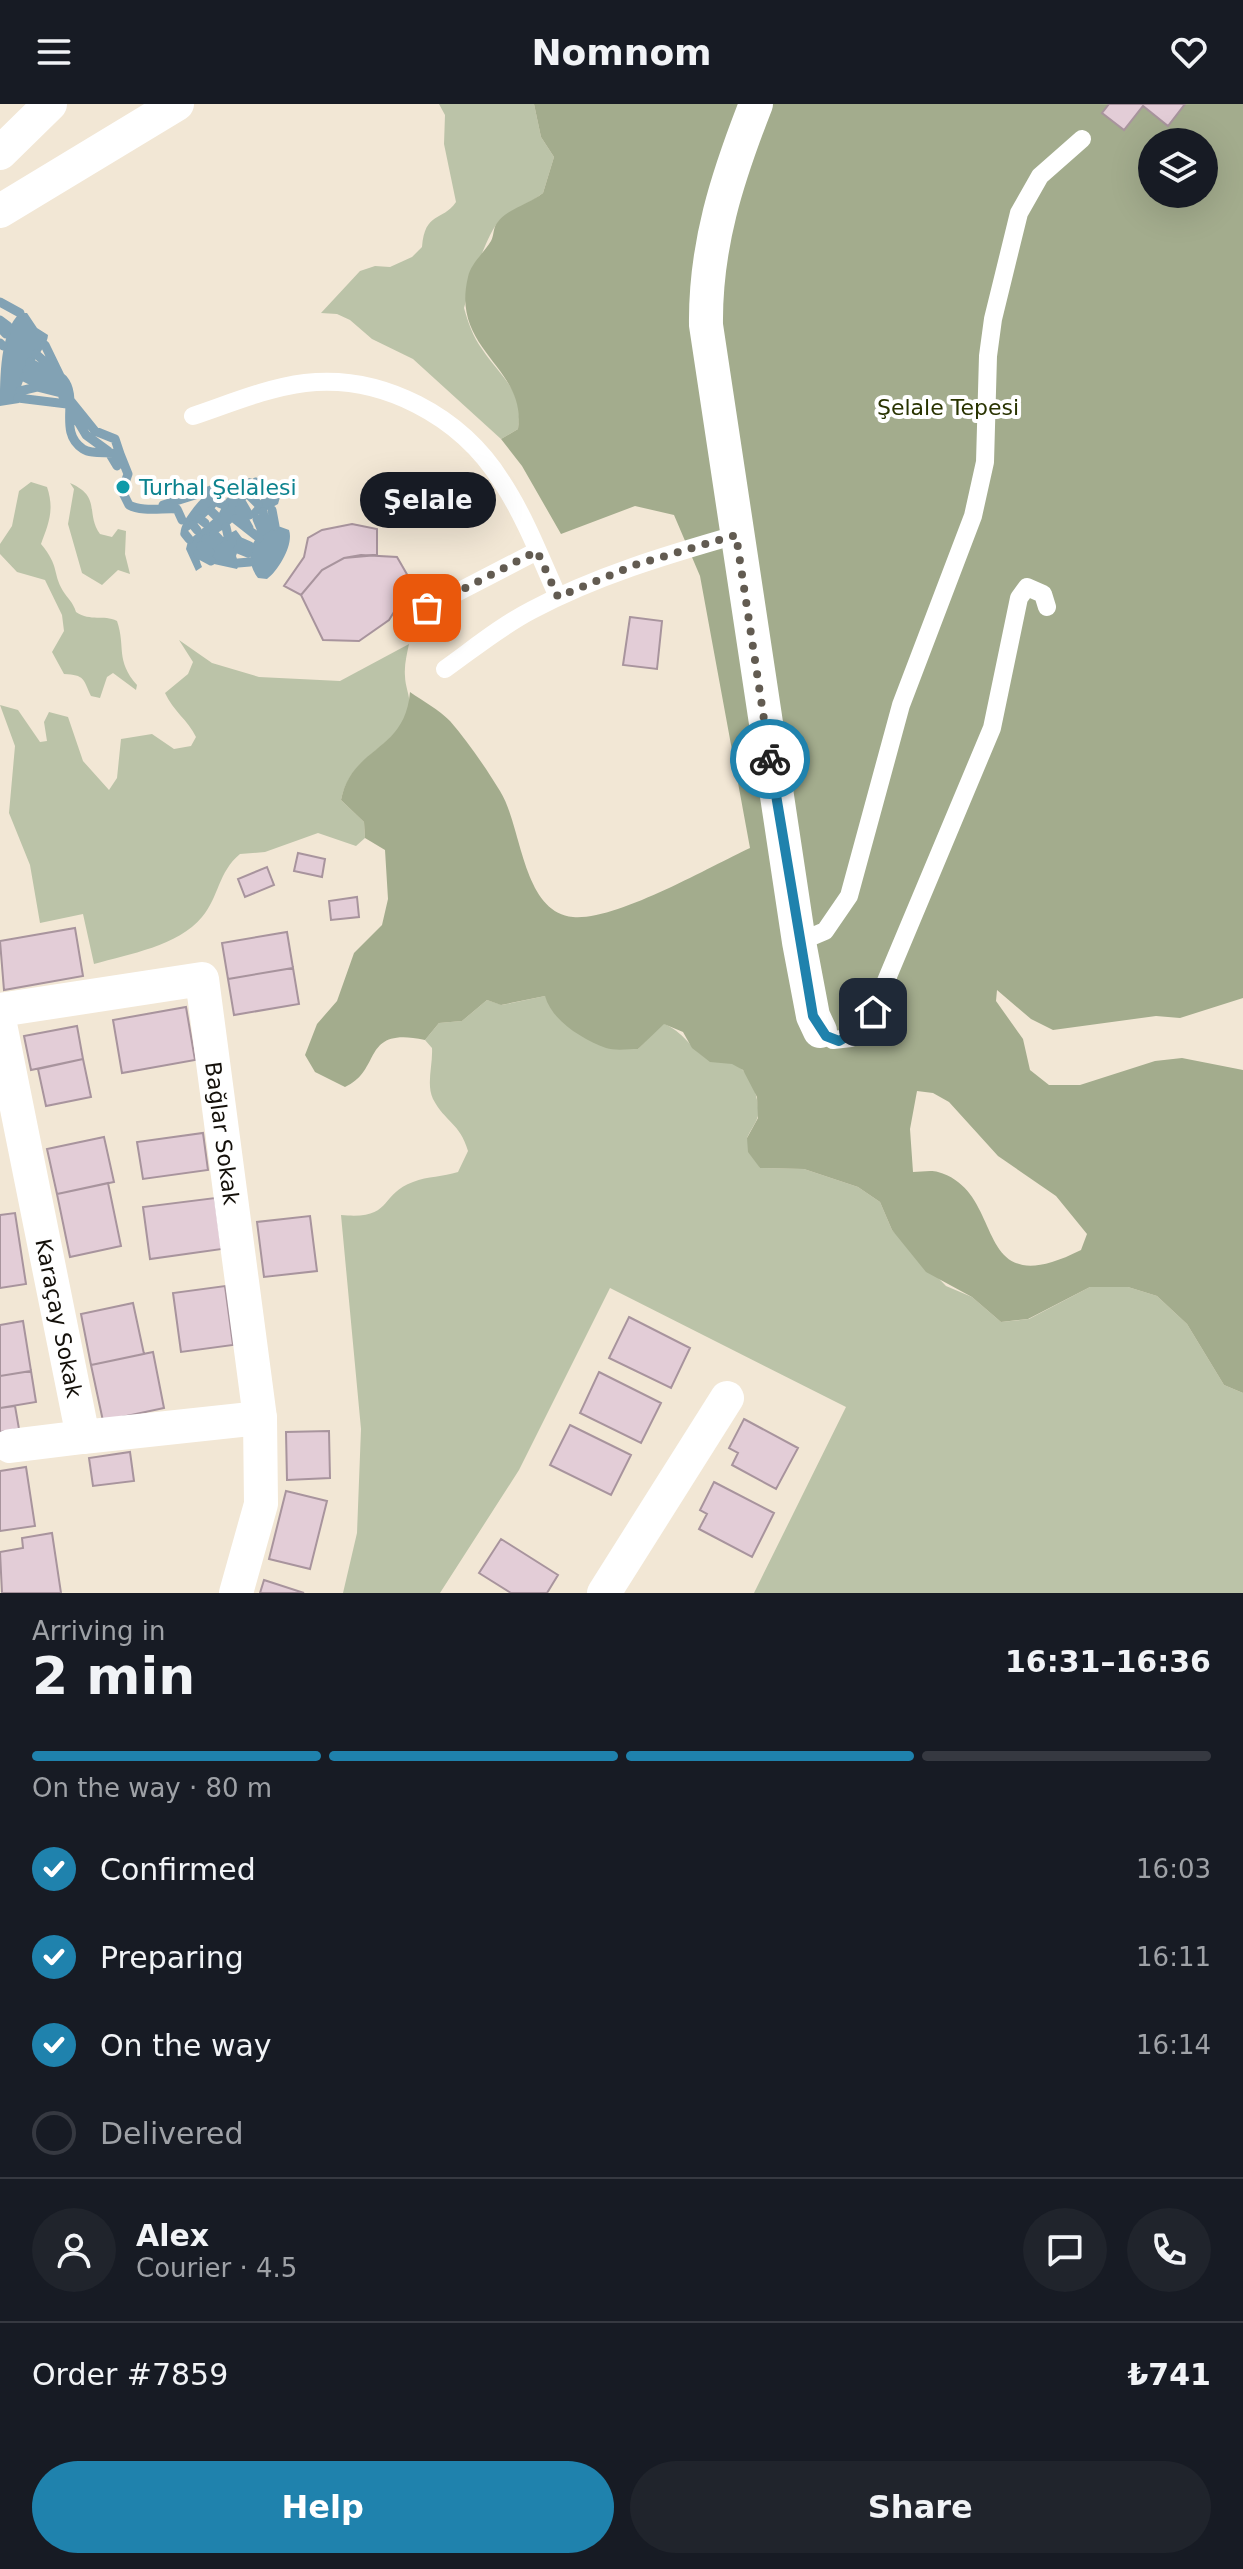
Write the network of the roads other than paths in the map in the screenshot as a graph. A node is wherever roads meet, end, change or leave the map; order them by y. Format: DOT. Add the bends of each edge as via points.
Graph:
graph roads {
  1 [pos="50,104"];
  2 [pos="177,104"];
  3 [pos="756,104"];
  4 [pos="1082,139"];
  5 [pos="0,153"];
  6 [pos="0,211"];
  7 [pos="193,416"];
  8 [pos="736,535"];
  9 [pos="537,551"];
  10 [pos="558,597"];
  11 [pos="1047,607"];
  12 [pos="427,608"];
  13 [pos="445,669"];
  14 [pos="799,942"];
  15 [pos="0,1010"];
  16 [pos="0,1024"];
  17 [pos="820,1031"];
  18 [pos="727,1398"];
  19 [pos="260,1418"];
  20 [pos="83,1437"];
  21 [pos="10,1446"];
  22 [pos="236,1593"];
  23 [pos="604,1593"];
  1 -- 5 [label="street"];
  2 -- 6 [label="street"];
  3 -- 8 [label="street" via="716,216 705,287 710,364"];
  4 -- 14 [label="lane" via="1040,176 1019,213 993,319 985,462 973,516 901,705 852,888 834,922"];
  7 -- 9 [label="lane" via="276,388 324,381 352,382 402,397 430,410 479,453 501,479"];
  8 -- 10 [label="lane" via="635,565"];
  8 -- 14 [label="street"];
  9 -- 10 [label="lane"];
  9 -- 12 [label="lane"];
  10 -- 13 [label="lane"];
  11 -- 17 [label="lane" via="1043,594 1033,587 1019,598 992,728 873,1012 851,1038 833,1040"];
  14 -- 17 [label="street"];
  15 -- 19 [label="street, Bağlar Sokak" via="202,979"];
  16 -- 20 [label="street, Karaçay Sokak"];
  18 -- 23 [label="street"];
  19 -- 20 [label="street"];
  19 -- 22 [label="street, Bağlar Sokak" via="262,1493"];
  20 -- 21 [label="street"];
}
